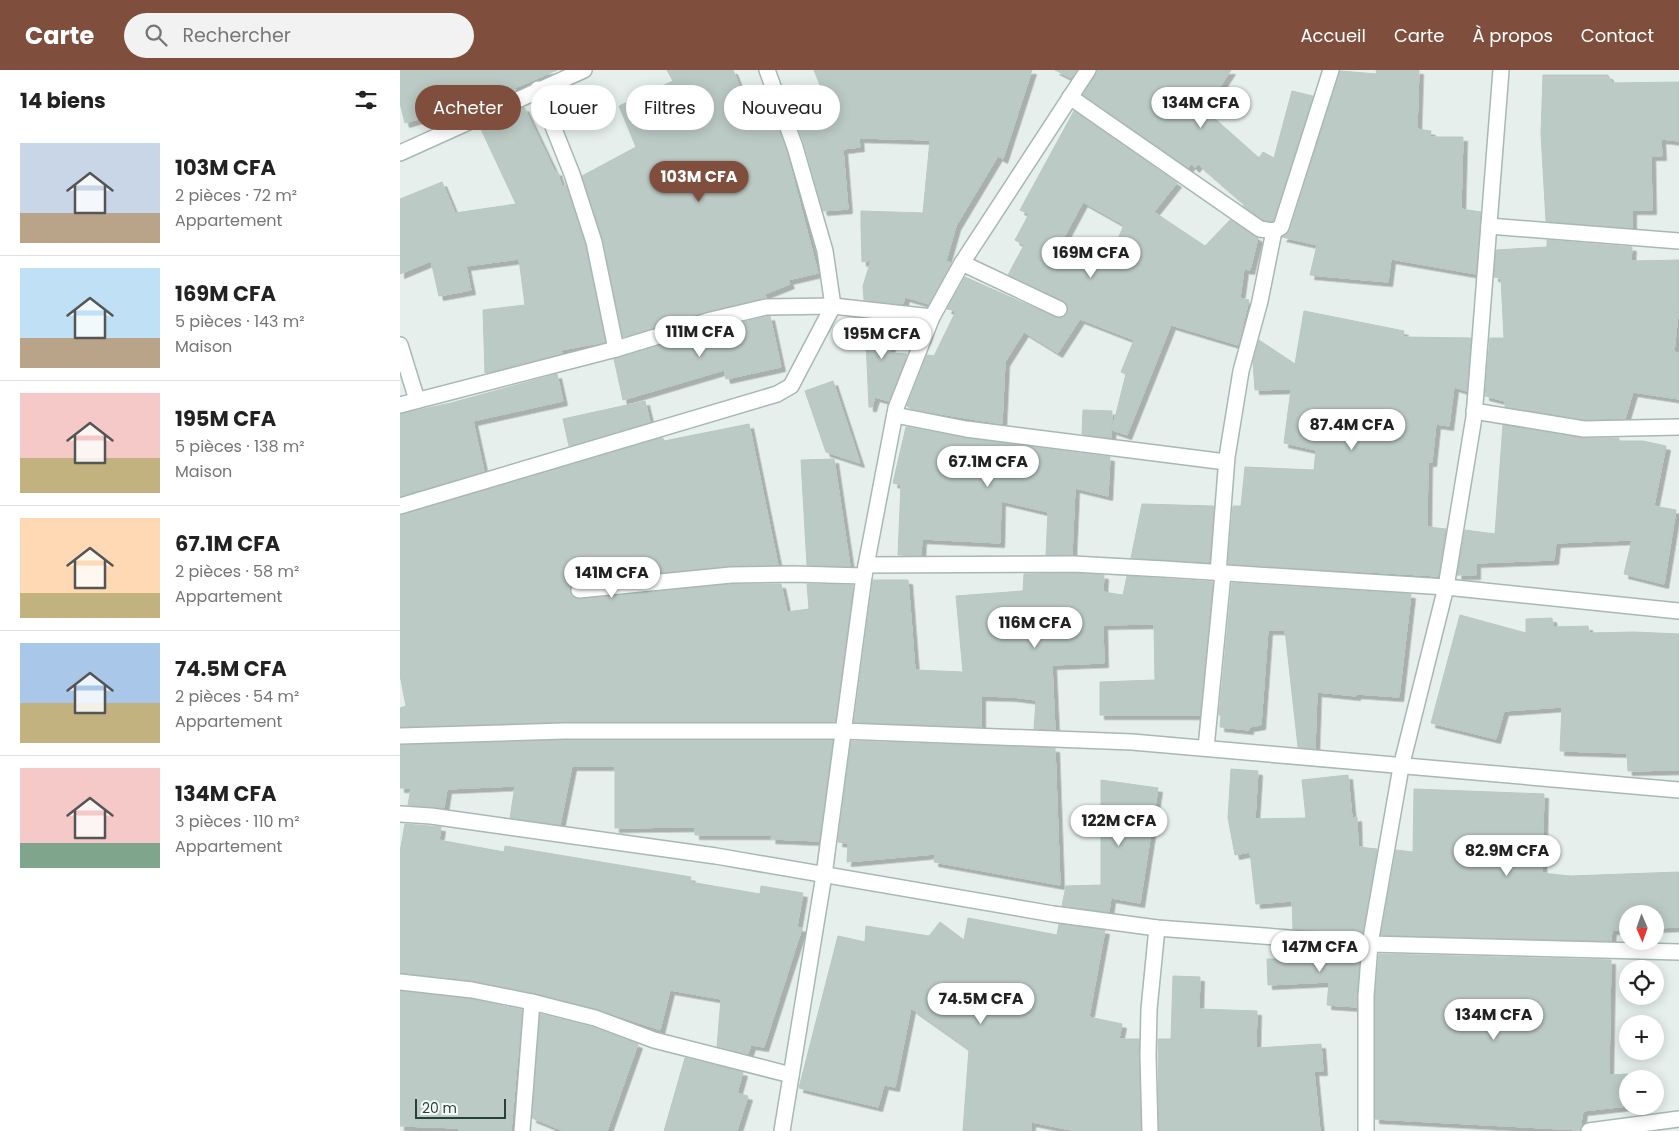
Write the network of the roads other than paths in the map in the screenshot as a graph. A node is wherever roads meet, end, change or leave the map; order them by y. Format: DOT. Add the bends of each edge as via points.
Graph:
graph roads {
  1 [pos="584,70"];
  2 [pos="767,70"];
  3 [pos="1088,70"];
  4 [pos="1331,70"];
  5 [pos="1501,70"];
  6 [pos="550,85"];
  7 [pos="531,93"];
  8 [pos="1070,97"];
  9 [pos="554,130"];
  10 [pos="400,152"];
  11 [pos="1489,226"];
  12 [pos="1274,231"];
  13 [pos="1679,241"];
  14 [pos="962,263"];
  15 [pos="833,306"];
  16 [pos="1059,309"];
  17 [pos="932,317"];
  18 [pos="400,345"];
  19 [pos="616,349"];
  20 [pos="417,400"];
  21 [pos="400,405"];
  22 [pos="1474,411"];
  23 [pos="894,415"];
  24 [pos="1679,427"];
  25 [pos="1226,462"];
  26 [pos="400,506"];
  27 [pos="865,570"];
  28 [pos="1220,574"];
  29 [pos="1446,587"];
  30 [pos="579,590"];
  31 [pos="1679,611"];
  32 [pos="843,731"];
  33 [pos="400,736"];
  34 [pos="1206,748"];
  35 [pos="1400,767"];
  36 [pos="1679,790"];
  37 [pos="400,814"];
  38 [pos="824,875"];
  39 [pos="1157,928"];
  40 [pos="1370,944"];
  41 [pos="1679,952"];
  42 [pos="400,982"];
  43 [pos="532,1002"];
  44 [pos="791,1075"];
  45 [pos="1679,1119"];
  46 [pos="522,1131"];
  47 [pos="782,1131"];
  48 [pos="1150,1131"];
  49 [pos="1366,1131"];
  50 [pos="1588,1131"];
  1 -- 6 [label="street"];
  2 -- 15 [label="street" via="795,148 826,252"];
  3 -- 8 [label="street"];
  4 -- 12 [label="street" via="1281,228"];
  5 -- 11 [label="street"];
  7 -- 10 [label="street"];
  8 -- 12 [label="street" via="1260,229"];
  8 -- 14 [label="street"];
  9 -- 19 [label="street" via="594,242"];
  11 -- 13 [label="street"];
  11 -- 22 [label="street"];
  12 -- 25 [label="street" via="1242,371"];
  14 -- 16 [label="street"];
  14 -- 17 [label="street"];
  15 -- 17 [label="street"];
  15 -- 19 [label="street" via="766,307"];
  15 -- 26 [label="street" via="791,386 778,394"];
  17 -- 23 [label="street"];
  18 -- 20 [label="street"];
  19 -- 20 [label="street"];
  20 -- 21 [label="street"];
  22 -- 24 [label="street" via="1584,429"];
  22 -- 29 [label="street"];
  23 -- 25 [label="street" via="966,429"];
  23 -- 27 [label="street"];
  25 -- 28 [label="street"];
  27 -- 28 [label="street" via="1073,564"];
  27 -- 30 [label="street" via="731,576"];
  27 -- 32 [label="street"];
  28 -- 29 [label="street"];
  28 -- 34 [label="street"];
  29 -- 31 [label="street"];
  29 -- 35 [label="street"];
  32 -- 33 [label="street" via="564,731"];
  32 -- 34 [label="street" via="1132,742"];
  32 -- 38 [label="street"];
  34 -- 35 [label="street"];
  35 -- 36 [label="street"];
  35 -- 40 [label="street"];
  37 -- 38 [label="street" via="716,856"];
  38 -- 39 [label="street" via="1053,914"];
  38 -- 44 [label="street"];
  39 -- 40 [label="street"];
  39 -- 48 [label="street" via="1149,1009"];
  40 -- 41 [label="street"];
  40 -- 49 [label="street" via="1366,996"];
  42 -- 43 [label="street" via="472,990"];
  43 -- 44 [label="street" via="595,1018 654,1040"];
  43 -- 46 [label="street"];
  44 -- 47 [label="street"];
  45 -- 50 [label="street"];
}
